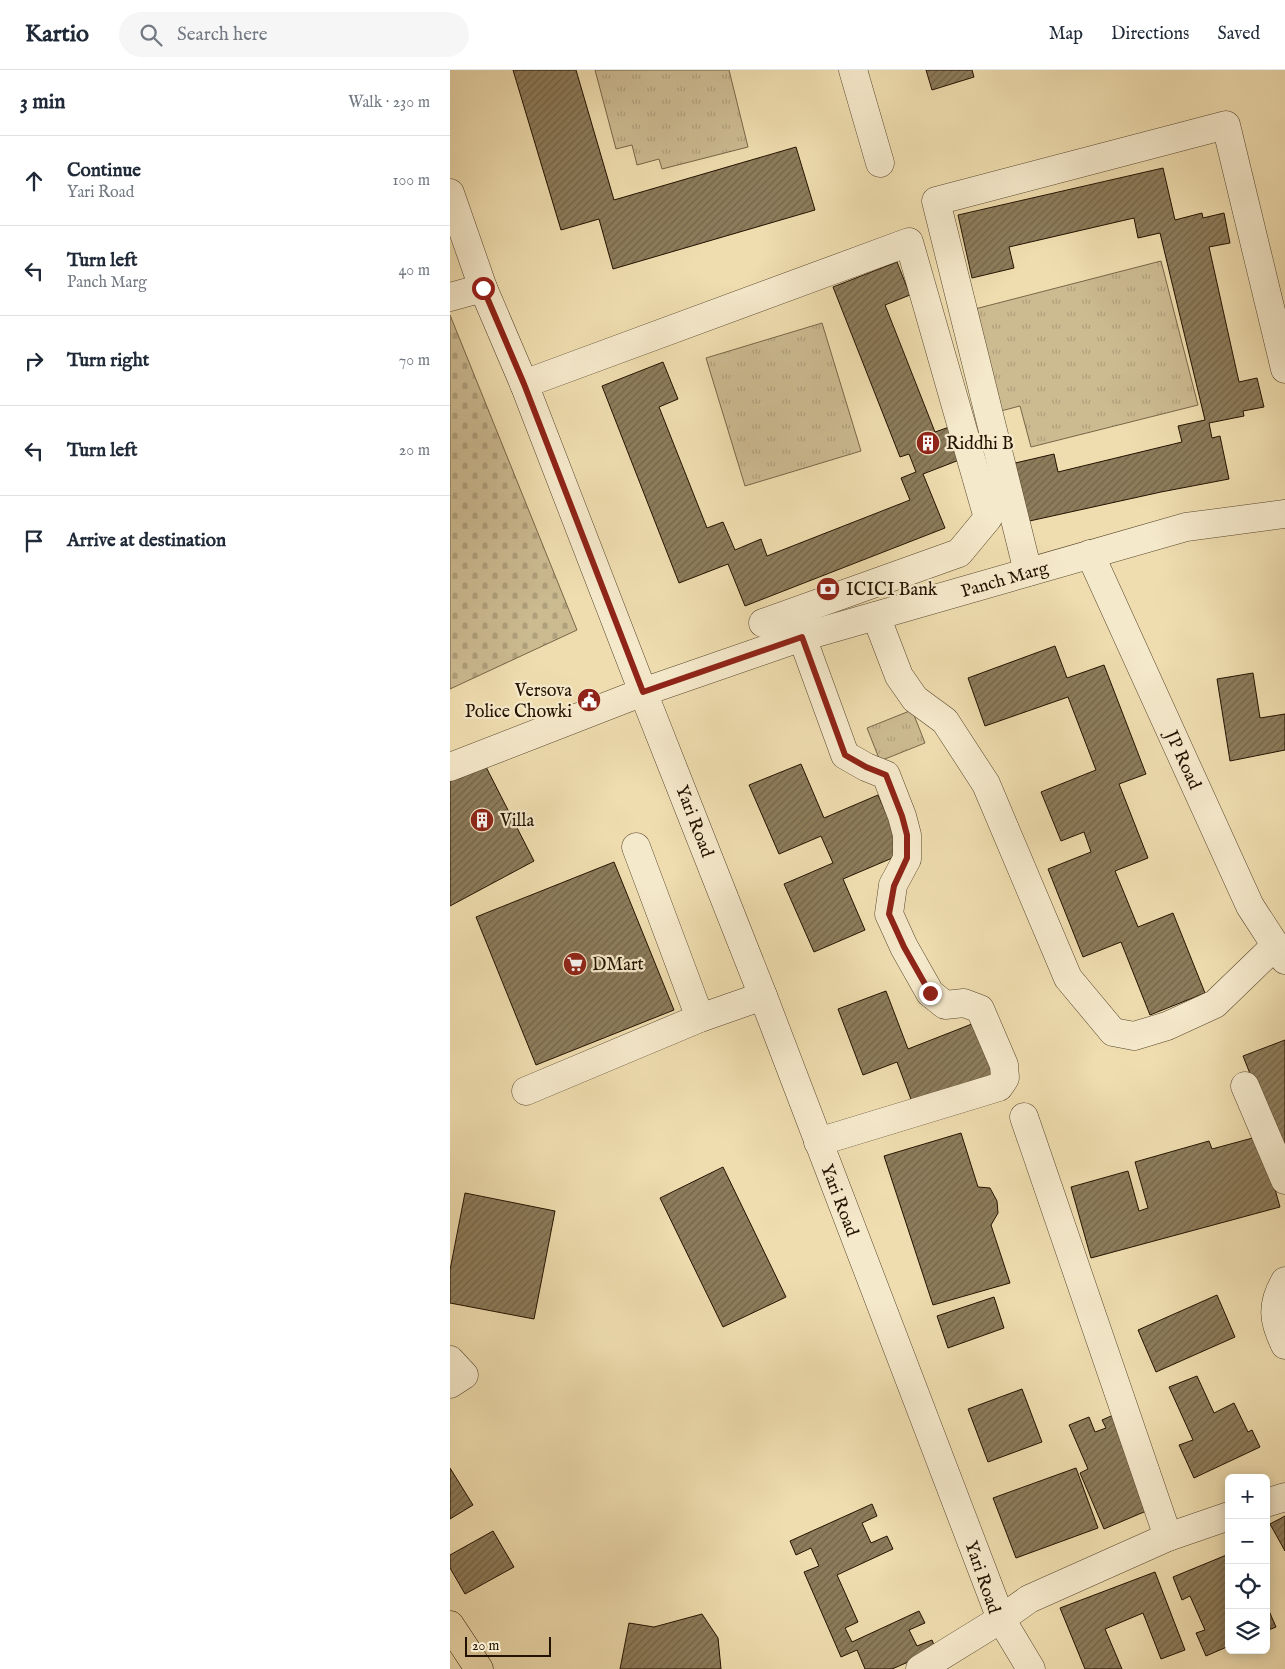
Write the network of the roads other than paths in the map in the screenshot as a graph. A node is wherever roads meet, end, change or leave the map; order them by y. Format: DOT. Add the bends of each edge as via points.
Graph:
graph roads {
  1 [pos="853,70"];
  2 [pos="880,163"];
  3 [pos="450,193"];
  4 [pos="483,288"];
  5 [pos="450,297"];
  6 [pos="1285,369"];
  7 [pos="524,384"];
  8 [pos="1285,514"];
  9 [pos="1090,554"];
  10 [pos="1028,572"];
  11 [pos="876,616"];
  12 [pos="763,623"];
  13 [pos="802,637"];
  14 [pos="643,692"];
  15 [pos="450,767"];
  16 [pos="636,847"];
  17 [pos="1280,953"];
  18 [pos="763,996"];
  19 [pos="700,1018"];
  20 [pos="1245,1086"];
  21 [pos="526,1091"];
  22 [pos="1024,1117"];
  23 [pos="818,1142"];
  24 [pos="1285,1180"];
  25 [pos="1285,1282"];
  26 [pos="1285,1346"];
  27 [pos="450,1360"];
  28 [pos="450,1384"];
  29 [pos="1285,1497"];
  30 [pos="1270,1502"];
  31 [pos="1225,1517"];
  32 [pos="1168,1537"];
  33 [pos="1001,1619"];
  34 [pos="450,1625"];
  35 [pos="479,1669"];
  36 [pos="920,1669"];
  37 [pos="1031,1669"];
  1 -- 2 [label="street"];
  3 -- 4 [label="street, Yari Road"];
  4 -- 5 [label="street"];
  4 -- 7 [label="street, Yari Road"];
  6 -- 10 [label="street" via="1226,125 936,201"];
  7 -- 12 [label="street" via="909,242 988,518 959,553"];
  7 -- 14 [label="street, Yari Road"];
  8 -- 9 [label="street, Panch Marg" via="1186,527"];
  9 -- 10 [label="street, Panch Marg"];
  9 -- 17 [label="street, JP Road" via="1250,906"];
  10 -- 11 [label="street, Panch Marg"];
  11 -- 13 [label="street, Panch Marg"];
  11 -- 17 [label="street" via="899,676 915,699 944,721 986,784 1068,978 1113,1032 1134,1036 1167,1026 1215,1004"];
  13 -- 14 [label="street, Panch Marg"];
  13 -- 23 [label="street" via="845,755 886,775 902,816 907,835 907,858 894,886 889,914 904,947 930,993 945,1005 964,1003 980,1009 1004,1065 1005,1078 999,1088"];
  14 -- 15 [label="street"];
  14 -- 18 [label="street, Yari Road"];
  16 -- 19 [label="street"];
  18 -- 19 [label="street"];
  18 -- 23 [label="street, Yari Road"];
  19 -- 21 [label="street"];
  20 -- 24 [label="street"];
  22 -- 32 [label="street"];
  23 -- 33 [label="street, Yari Road"];
  25 -- 26 [label="street" via="1278,1294 1274,1313"];
  27 -- 28 [label="street" via="464,1375"];
  29 -- 30 [label="street"];
  31 -- 32 [label="street"];
  32 -- 33 [label="street" via="1029,1599"];
  33 -- 36 [label="street, Yari Road"];
  33 -- 37 [label="street"];
  34 -- 35 [label="main road"];
}
